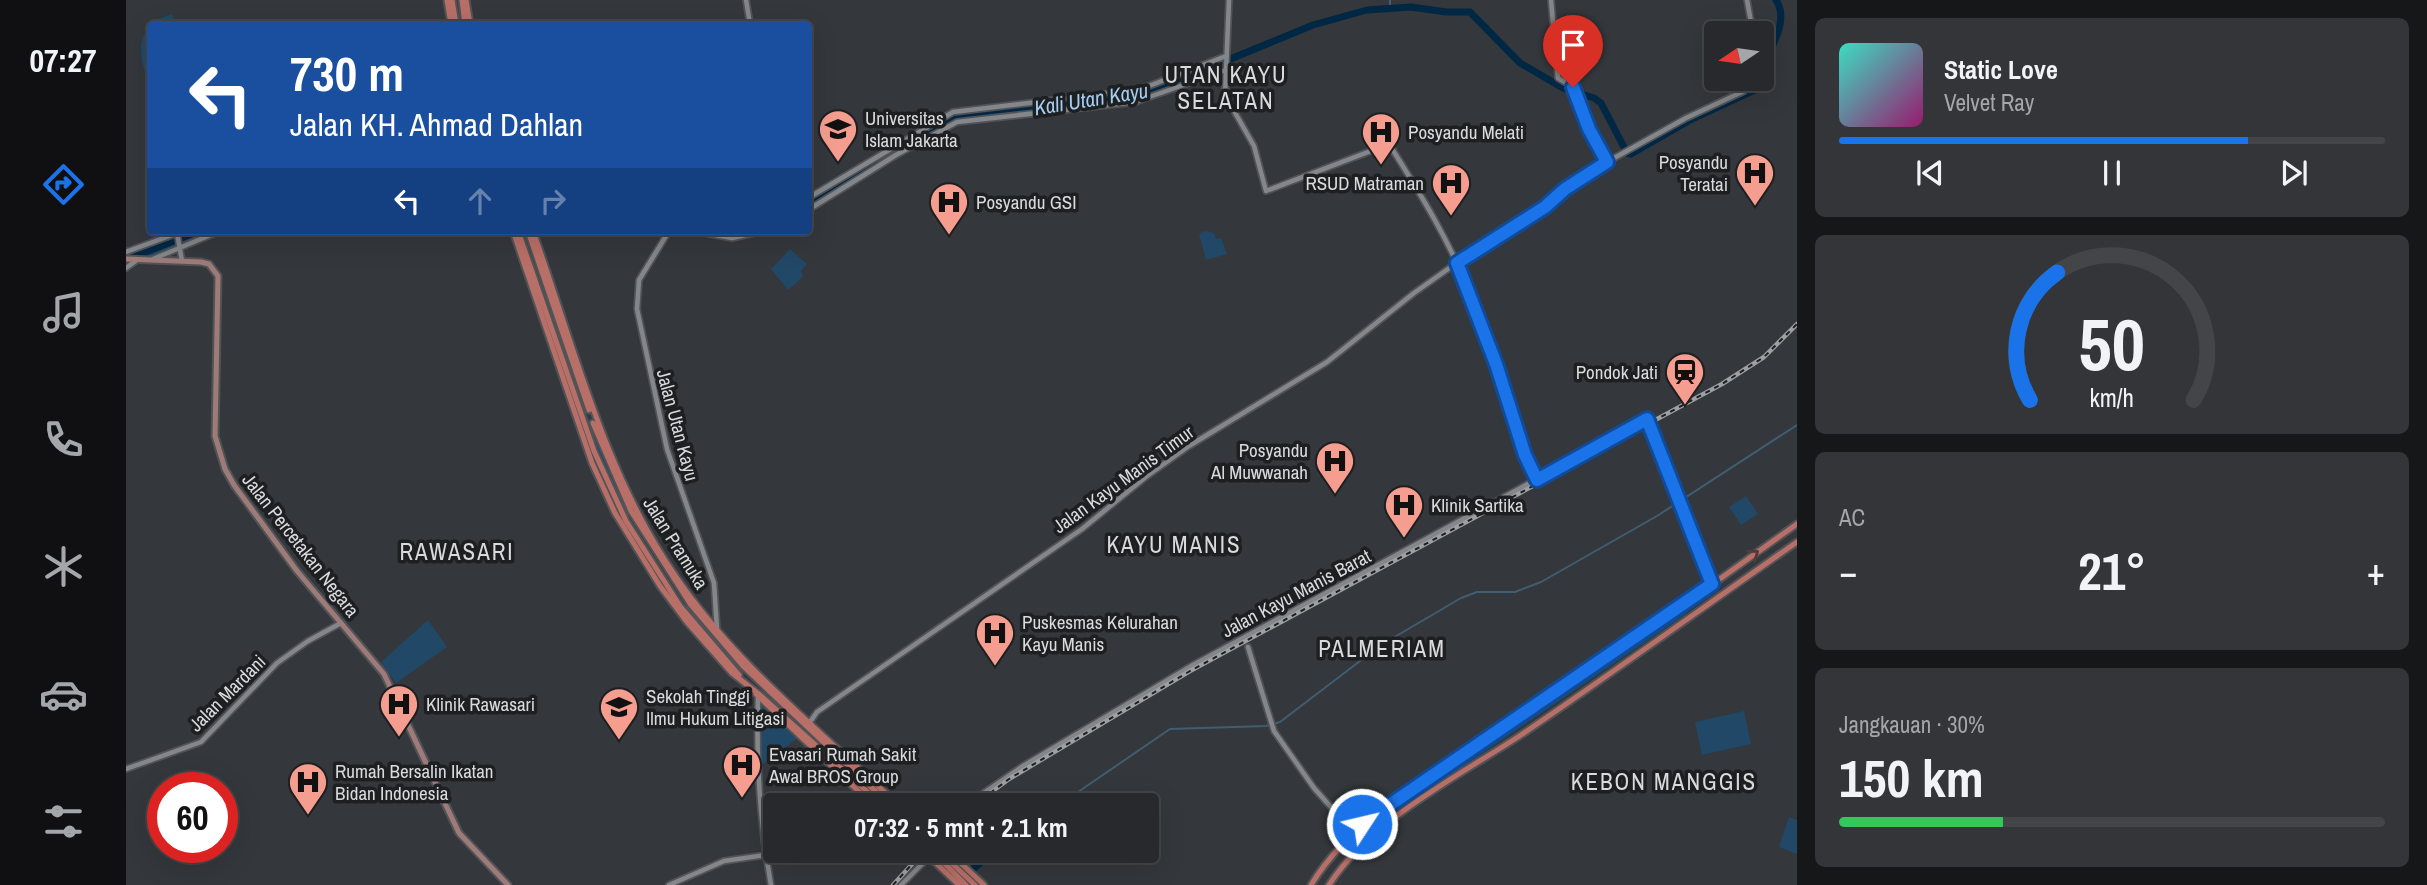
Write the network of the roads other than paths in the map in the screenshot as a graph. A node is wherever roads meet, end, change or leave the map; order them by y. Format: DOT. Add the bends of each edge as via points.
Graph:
graph roads {
  1 [pos="450,0"];
  2 [pos="464,0"];
  3 [pos="746,0"];
  4 [pos="1229,0"];
  5 [pos="1551,0"];
  6 [pos="1747,0"];
  7 [pos="454,21"];
  8 [pos="468,21"];
  9 [pos="750,21"];
  10 [pos="1751,21"];
  11 [pos="1226,62"];
  12 [pos="1741,91"];
  13 [pos="1607,162"];
  14 [pos="812,196"];
  15 [pos="812,208"];
  16 [pos="174,235"];
  17 [pos="177,235"];
  18 [pos="208,235"];
  19 [pos="517,235"];
  20 [pos="517,235"];
  21 [pos="530,235"];
  22 [pos="534,235"];
  23 [pos="666,235"];
  24 [pos="712,235"];
  25 [pos="736,235"];
  26 [pos="179,246"];
  27 [pos="126,252"];
  28 [pos="131,260"];
  29 [pos="150,260"];
  30 [pos="182,261"];
  31 [pos="1457,263"];
  32 [pos="126,268"];
  33 [pos="543,269"];
  34 [pos="602,447"];
  35 [pos="594,451"];
  36 [pos="1537,480"];
  37 [pos="618,484"];
  38 [pos="626,490"];
  39 [pos="1797,524"];
  40 [pos="633,533"];
  41 [pos="1797,542"];
  42 [pos="633,543"];
  43 [pos="646,555"];
  44 [pos="647,565"];
  45 [pos="1712,584"];
  46 [pos="341,623"];
  47 [pos="717,629"];
  48 [pos="1248,648"];
  49 [pos="743,680"];
  50 [pos="754,691"];
  51 [pos="758,698"];
  52 [pos="810,722"];
  53 [pos="126,769"];
  54 [pos="868,777"];
  55 [pos="854,788"];
  56 [pos="870,790"];
  57 [pos="860,793"];
  58 [pos="872,793"];
  59 [pos="874,793"];
  60 [pos="885,793"];
  61 [pos="983,793"];
  62 [pos="763,817"];
  63 [pos="1352,833"];
  64 [pos="763,856"];
  65 [pos="767,863"];
  66 [pos="923,863"];
  67 [pos="939,863"];
  68 [pos="952,863"];
  69 [pos="952,863"];
  70 [pos="968,880"];
  71 [pos="508,885"];
  72 [pos="669,885"];
  73 [pos="771,885"];
  74 [pos="901,885"];
  75 [pos="984,885"];
  76 [pos="1311,885"];
  77 [pos="1329,885"];
  1 -- 7 [label="main road"];
  2 -- 8 [label="main road"];
  3 -- 9 [label="street"];
  4 -- 11 [label="street"];
  5 -- 13 [label="street" via="1557,75 1577,92 1589,129"];
  6 -- 10 [label="street"];
  11 -- 14 [label="street" via="1142,88 948,114"];
  11 -- 15 [label="street" via="1135,102 951,124"];
  11 -- 31 [label="street" via="1226,97 1254,146 1266,191 1389,144"];
  12 -- 13 [label="street, Jalan Kayu Manis Timur"];
  13 -- 31 [label="street, Jalan Kayu Manis Timur"];
  16 -- 27 [label="street"];
  17 -- 26 [label="street"];
  18 -- 26 [label="street"];
  19 -- 35 [label="main road, Jalan Pramuka"];
  20 -- 42 [label="main road, Jalan Pramuka" via="588,451"];
  21 -- 33 [label="main road, Jalan Pramuka"];
  22 -- 33 [label="main road, Jalan Pramuka"];
  23 -- 47 [label="street, Jalan Utan Kayu" via="639,280 637,309 667,449 714,583"];
  24 -- 25 [label="street"];
  26 -- 29 [label="street"];
  26 -- 30 [label="street"];
  28 -- 29 [label="main road, Jalan Percetakan Negara"];
  28 -- 32 [label="street"];
  29 -- 30 [label="main road, Jalan Percetakan Negara"];
  30 -- 46 [label="main road, Jalan Percetakan Negara" via="209,264 218,276 215,436 225,469 297,571"];
  31 -- 36 [label="street"];
  31 -- 52 [label="street, Jalan Kayu Manis Timur" via="1327,362 1147,476 1082,529 817,712"];
  33 -- 34 [label="main road, Jalan Pramuka"];
  33 -- 38 [label="main road, Jalan Pramuka" via="597,424"];
  34 -- 35 [label="main road"];
  34 -- 37 [label="main road, Jalan Pramuka"];
  35 -- 40 [label="main road, Jalan Pramuka"];
  36 -- 45 [label="street, Jalan Kayu Manis Barat" via="1647,419"];
  36 -- 61 [label="street, Jalan Kayu Manis Barat" via="1193,665"];
  37 -- 38 [label="main road"];
  37 -- 56 [label="main road, Jalan Pramuka" via="668,573 709,628"];
  38 -- 47 [label="main road, Jalan Pramuka" via="654,544"];
  45 -- 39 [label="main road, one-way"];
  40 -- 42 [label="main road"];
  40 -- 43 [label="main road, Jalan Pramuka"];
  41 -- 77 [label="main road" via="1387,824 1366,841"];
  42 -- 44 [label="main road, Jalan Pramuka"];
  43 -- 44 [label="main road"];
  43 -- 49 [label="main road, Jalan Pramuka" via="680,606"];
  44 -- 49 [label="main road, Jalan Pramuka" via="687,622"];
  45 -- 63 [label="main road"];
  46 -- 53 [label="street, Jalan Mardani" via="283,658 199,743"];
  46 -- 71 [label="main road, Jalan Percetakan Negara" via="393,690 459,833"];
  47 -- 52 [label="main road, Jalan Pramuka"];
  48 -- 63 [label="street" via="1273,728"];
  49 -- 50 [label="main road, Jalan Pramuka"];
  50 -- 51 [label="main road, Jalan Pramuka"];
  50 -- 56 [label="main road, Jalan Pramuka"];
  51 -- 55 [label="main road, Jalan Pramuka"];
  51 -- 62 [label="street"];
  52 -- 54 [label="main road, Jalan Pramuka"];
  54 -- 56 [label="main road"];
  54 -- 60 [label="main road, Jalan Pramuka"];
  55 -- 56 [label="main road"];
  55 -- 57 [label="main road, Jalan Pramuka"];
  56 -- 58 [label="main road, Jalan Pramuka"];
  56 -- 59 [label="main road, Jalan Pramuka"];
  63 -- 76 [label="main road"];
  64 -- 72 [label="street" via="724,862"];
  65 -- 73 [label="street"];
  66 -- 74 [label="street"];
  67 -- 70 [label="main road"];
  68 -- 70 [label="main road"];
  69 -- 70 [label="main road"];
  70 -- 75 [label="main road"];
}
